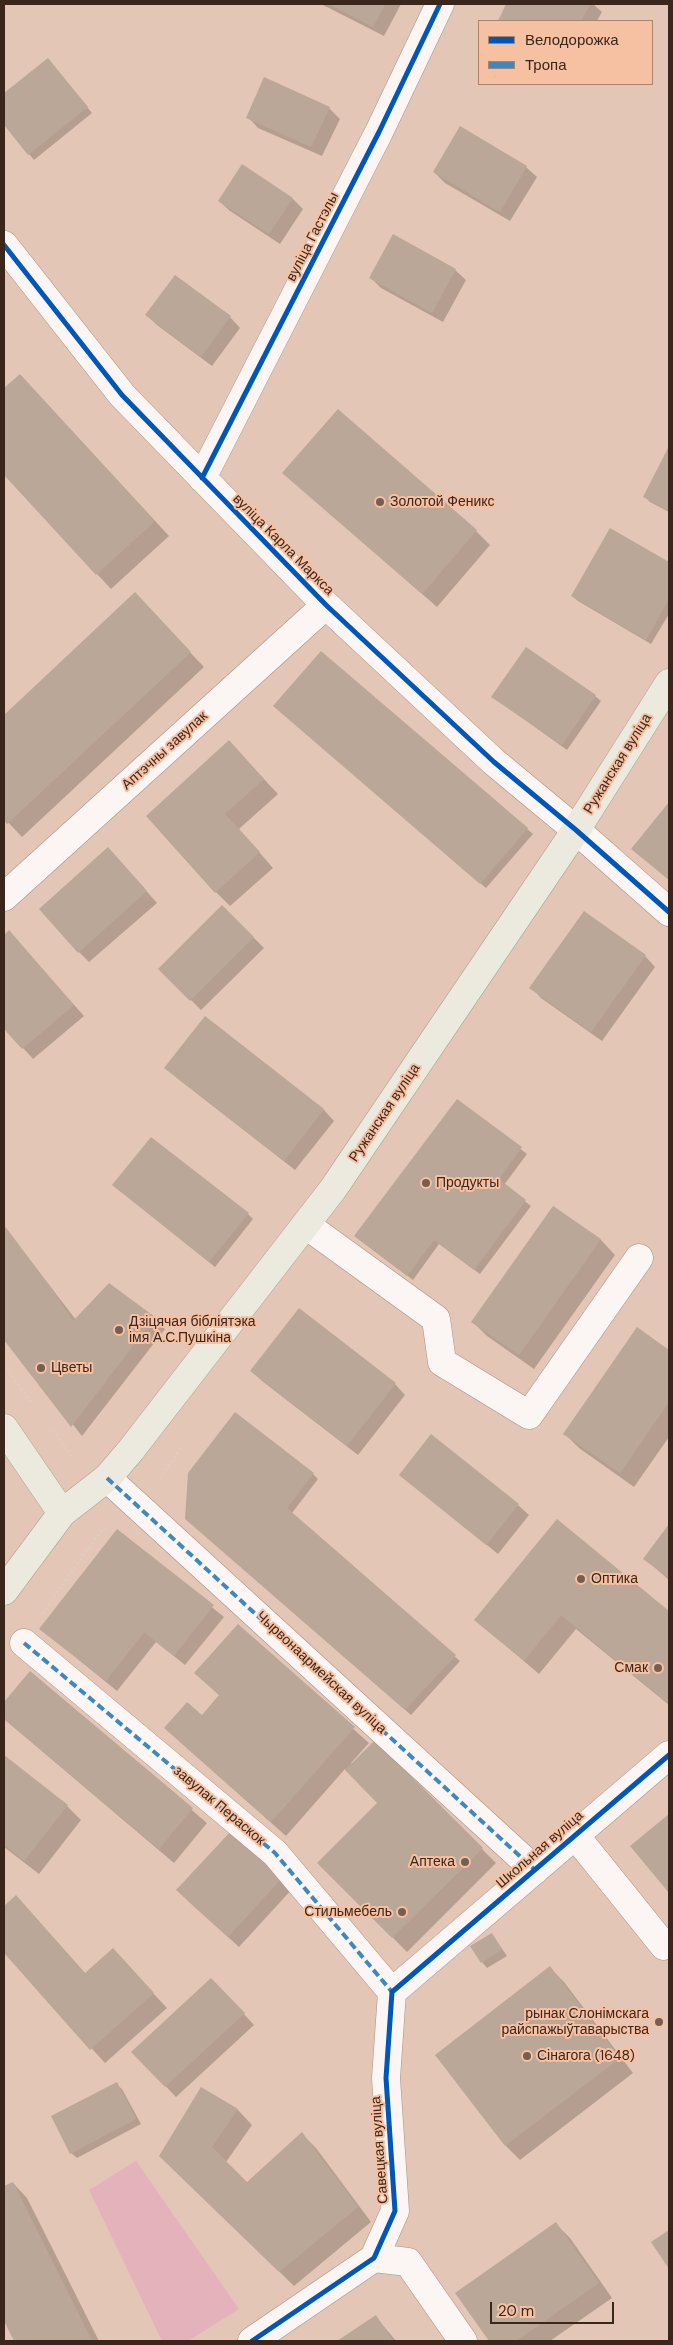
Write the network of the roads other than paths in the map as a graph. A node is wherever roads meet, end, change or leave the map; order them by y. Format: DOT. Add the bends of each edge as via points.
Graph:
graph roads {
  1 [pos="440,4"];
  2 [pos="4,245"];
  3 [pos="202,478"];
  4 [pos="326,604"];
  5 [pos="669,683"];
  6 [pos="576,830"];
  7 [pos="4,897"];
  8 [pos="669,912"];
  9 [pos="306,1225"];
  10 [pos="639,1258"];
  11 [pos="4,1428"];
  12 [pos="107,1478"];
  13 [pos="62,1513"];
  14 [pos="4,1592"];
  15 [pos="24,1644"];
  16 [pos="669,1755"];
  17 [pos="574,1834"];
  18 [pos="535,1870"];
  19 [pos="664,1946"];
  20 [pos="392,1992"];
  21 [pos="374,2258"];
  22 [pos="252,2341"];
  23 [pos="464,2341"];
  1 -- 3 [label="street, вуліца Гастэлы" via="379,132"];
  2 -- 3 [label="street, вуліца Карла Маркса" via="122,395"];
  3 -- 4 [label="street, вуліца Карла Маркса"];
  4 -- 6 [label="street, вуліца Карла Маркса" via="494,762"];
  4 -- 7 [label="street, Аптэчны завулак"];
  5 -- 6 [label="main road, Ружанская вуліца"];
  6 -- 8 [label="street, вуліца Карла Маркса"];
  6 -- 9 [label="main road, Ружанская вуліца"];
  9 -- 10 [label="street" via="436,1319 442,1362 529,1416"];
  9 -- 12 [label="main road, Ружанская вуліца"];
  11 -- 13 [label="main road"];
  12 -- 13 [label="main road, Ружанская вуліца"];
  12 -- 18 [label="street, Чырвонаармейская вуліца"];
  13 -- 14 [label="main road, Ружанская вуліца"];
  15 -- 20 [label="street, завулак Пераскок" via="275,1853"];
  16 -- 17 [label="street, Школьная вуліца"];
  17 -- 18 [label="street, Школьная вуліца"];
  17 -- 19 [label="street"];
  18 -- 20 [label="street, Школьная вуліца"];
  20 -- 21 [label="street, Савецкая вуліца" via="386,2078 395,2211"];
  21 -- 22 [label="street"];
  21 -- 23 [label="street" via="408,2262"];
}
